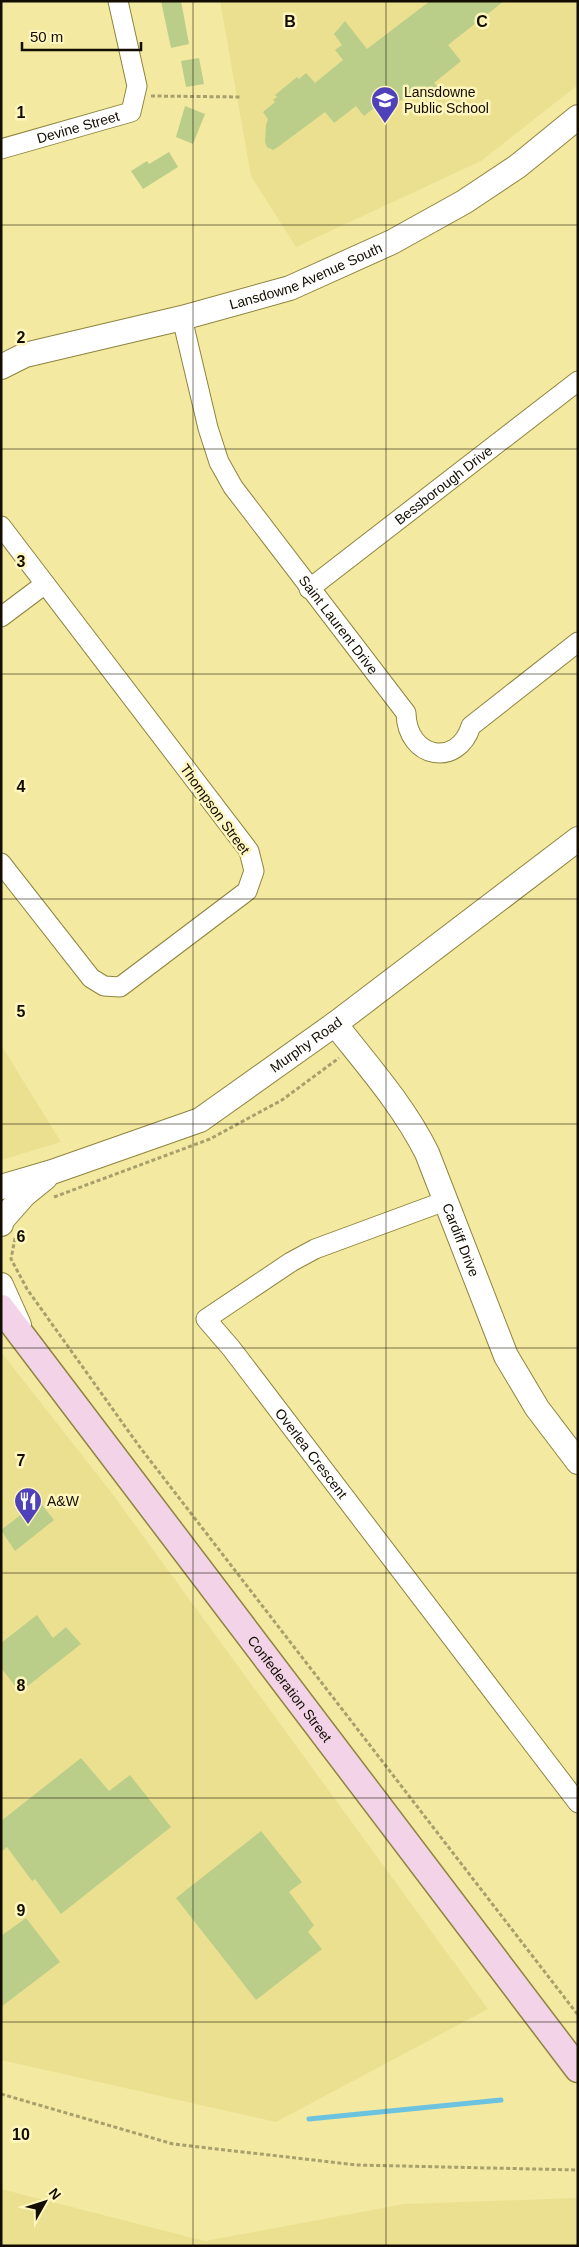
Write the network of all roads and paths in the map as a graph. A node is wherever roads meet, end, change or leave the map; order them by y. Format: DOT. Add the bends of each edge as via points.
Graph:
graph roads {
  1 [pos="118,1"];
  2 [pos="135,95"];
  3 [pos="241,98"];
  4 [pos="578,117"];
  5 [pos="1,149"];
  6 [pos="182,318"];
  7 [pos="1,367"];
  8 [pos="578,380"];
  9 [pos="1,526"];
  10 [pos="45,584"];
  11 [pos="309,589"];
  12 [pos="1,617"];
  13 [pos="578,642"];
  14 [pos="578,839"];
  15 [pos="1,863"];
  16 [pos="336,1024"];
  17 [pos="354,1047"];
  18 [pos="52,1172"];
  19 [pos="1,1187"];
  20 [pos="50,1198"];
  21 [pos="445,1201"];
  22 [pos="8,1229"];
  23 [pos="1,1285"];
  24 [pos="1,1308"];
  25 [pos="27,1342"];
  26 [pos="578,1462"];
  27 [pos="578,1803"];
  28 [pos="578,2015"];
  29 [pos="578,2069"];
  30 [pos="1,2094"];
  31 [pos="578,2170"];
  1 -- 2 [label="street" via="137,86"];
  2 -- 3 [label="path"];
  2 -- 5 [label="street, Devine Street" via="131,112"];
  4 -- 6 [label="street, Lansdowne Avenue South" via="518,166 472,197 392,242 290,288"];
  6 -- 7 [label="street, Lansdowne Avenue South" via="25,355"];
  6 -- 11 [label="street, Saint Laurent Drive" via="219,462 233,487"];
  8 -- 11 [label="street, Bessborough Drive"];
  9 -- 10 [label="street, Thompson Street"];
  10 -- 12 [label="street"];
  10 -- 15 [label="street, Thompson Street" via="249,851 254,871 247,891 120,987 104,986 91,978"];
  11 -- 13 [label="street, Saint Laurent Drive" via="406,713 406,726 412,739 422,749 434,752 447,752 460,746 471,726"];
  14 -- 16 [label="street, Murphy Road"];
  16 -- 17 [label="street, Cardiff Drive"];
  16 -- 18 [label="street, Murphy Road" via="200,1120"];
  17 -- 20 [label="path" via="282,1100 210,1139"];
  17 -- 21 [label="street, Cardiff Drive" via="406,1114 427,1153"];
  18 -- 19 [label="street, Murphy Road"];
  18 -- 22 [label="street" via="24,1195 2,1220"];
  21 -- 26 [label="street, Cardiff Drive" via="492,1324 514,1371"];
  21 -- 27 [label="street, Overlea Crescent" via="315,1249 206,1319"];
  22 -- 28 [label="path" via="11,1259 27,1289 139,1446"];
  23 -- 25 [label="street"];
  24 -- 25 [label="main road, Confederation Street"];
  25 -- 29 [label="main road, Confederation Street"];
  30 -- 31 [label="path" via="173,2144 357,2165"];
}
